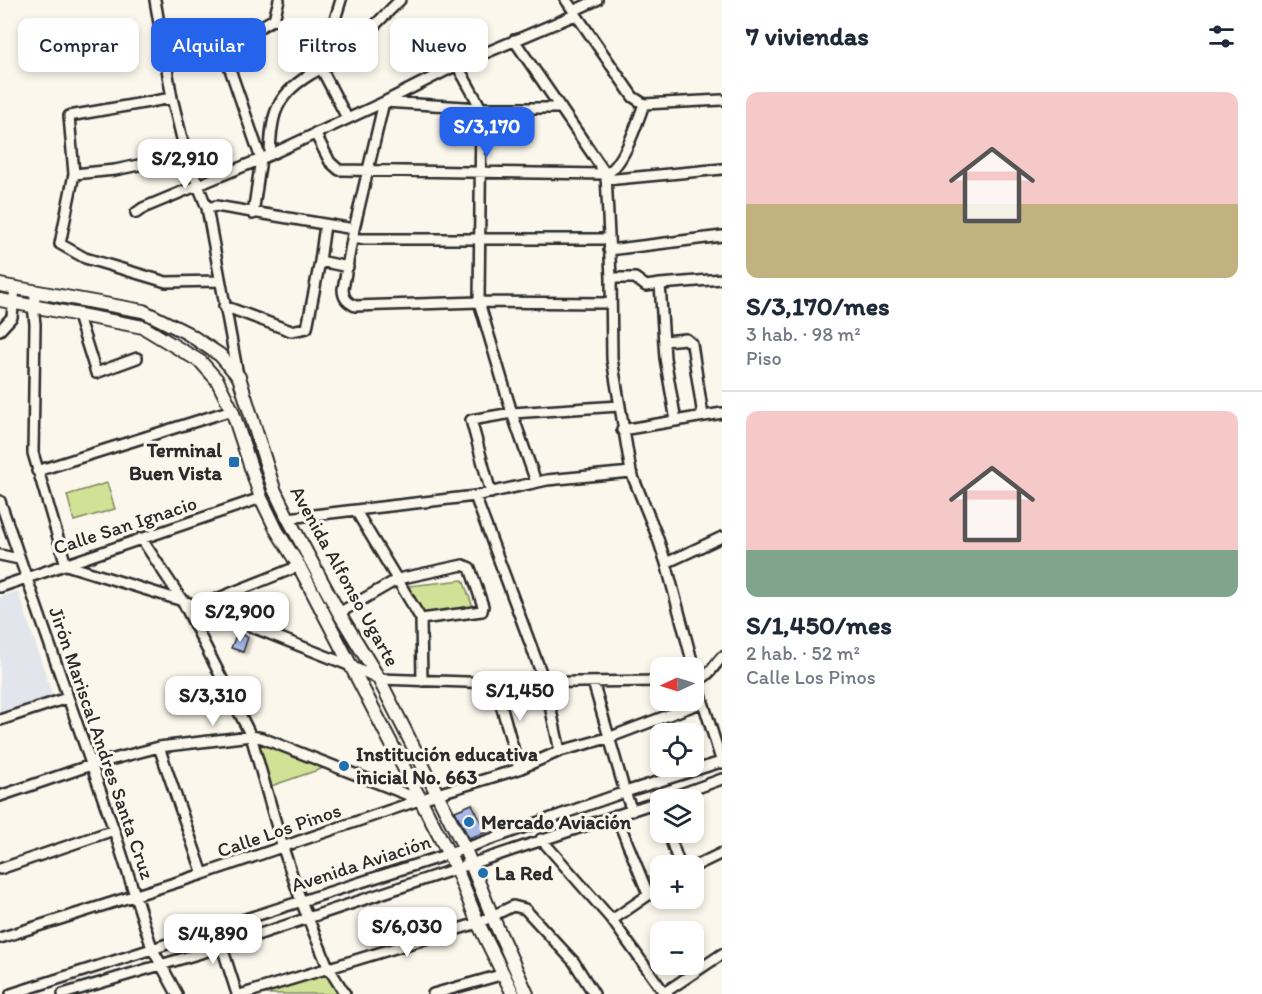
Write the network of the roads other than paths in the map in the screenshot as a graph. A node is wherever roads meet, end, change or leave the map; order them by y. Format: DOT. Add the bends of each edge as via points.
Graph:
graph roads {
  1 [pos="155,0"];
  2 [pos="279,0"];
  3 [pos="341,0"];
  4 [pos="400,0"];
  5 [pos="566,0"];
  6 [pos="597,0"];
  7 [pos="574,13"];
  8 [pos="158,18"];
  9 [pos="335,18"];
  10 [pos="274,19"];
  11 [pos="278,21"];
  12 [pos="378,21"];
  13 [pos="266,24"];
  14 [pos="514,40"];
  15 [pos="488,51"];
  16 [pos="167,72"];
  17 [pos="231,72"];
  18 [pos="310,72"];
  19 [pos="317,72"];
  20 [pos="323,72"];
  21 [pos="443,72"];
  22 [pos="461,72"];
  23 [pos="308,76"];
  24 [pos="172,98"];
  25 [pos="722,100"];
  26 [pos="384,102"];
  27 [pos="644,104"];
  28 [pos="481,108"];
  29 [pos="561,108"];
  30 [pos="347,118"];
  31 [pos="315,133"];
  32 [pos="186,155"];
  33 [pos="270,155"];
  34 [pos="261,159"];
  35 [pos="722,169"];
  36 [pos="368,171"];
  37 [pos="481,172"];
  38 [pos="74,174"];
  39 [pos="606,177"];
  40 [pos="198,185"];
  41 [pos="207,208"];
  42 [pos="135,213"];
  43 [pos="253,214"];
  44 [pos="325,225"];
  45 [pos="353,234"];
  46 [pos="722,236"];
  47 [pos="608,239"];
  48 [pos="481,240"];
  49 [pos="609,250"];
  50 [pos="320,261"];
  51 [pos="348,267"];
  52 [pos="611,278"];
  53 [pos="722,279"];
  54 [pos="220,281"];
  55 [pos="660,284"];
  56 [pos="0,285"];
  57 [pos="15,287"];
  58 [pos="37,292"];
  59 [pos="0,300"];
  60 [pos="13,302"];
  61 [pos="479,302"];
  62 [pos="610,303"];
  63 [pos="33,306"];
  64 [pos="224,306"];
  65 [pos="77,314"];
  66 [pos="0,330"];
  67 [pos="664,341"];
  68 [pos="137,358"];
  69 [pos="239,377"];
  70 [pos="619,406"];
  71 [pos="232,410"];
  72 [pos="512,413"];
  73 [pos="722,413"];
  74 [pos="703,416"];
  75 [pos="676,421"];
  76 [pos="622,430"];
  77 [pos="37,471"];
  78 [pos="631,472"];
  79 [pos="536,482"];
  80 [pos="490,493"];
  81 [pos="475,495"];
  82 [pos="261,498"];
  83 [pos="0,501"];
  84 [pos="356,511"];
  85 [pos="288,518"];
  86 [pos="722,537"];
  87 [pos="141,538"];
  88 [pos="0,555"];
  89 [pos="19,559"];
  90 [pos="666,562"];
  91 [pos="66,565"];
  92 [pos="299,566"];
  93 [pos="27,578"];
  94 [pos="398,579"];
  95 [pos="0,587"];
  96 [pos="182,600"];
  97 [pos="199,606"];
  98 [pos="339,613"];
  99 [pos="421,620"];
  100 [pos="690,657"];
  101 [pos="722,657"];
  102 [pos="351,666"];
  103 [pos="704,676"];
  104 [pos="379,679"];
  105 [pos="422,681"];
  106 [pos="650,681"];
  107 [pos="593,682"];
  108 [pos="495,683"];
  109 [pos="545,683"];
  110 [pos="67,698"];
  111 [pos="704,705"];
  112 [pos="679,711"];
  113 [pos="0,720"];
  114 [pos="251,736"];
  115 [pos="608,738"];
  116 [pos="159,747"];
  117 [pos="560,751"];
  118 [pos="721,762"];
  119 [pos="91,765"];
  120 [pos="519,769"];
  121 [pos="722,779"];
  122 [pos="696,789"];
  123 [pos="624,792"];
  124 [pos="437,794"];
  125 [pos="0,796"];
  126 [pos="421,800"];
  127 [pos="650,806"];
  128 [pos="632,811"];
  129 [pos="616,815"];
  130 [pos="114,830"];
  131 [pos="541,839"];
  132 [pos="284,848"];
  133 [pos="465,849"];
  134 [pos="722,853"];
  135 [pos="449,854"];
  136 [pos="704,862"];
  137 [pos="471,863"];
  138 [pos="456,868"];
  139 [pos="0,869"];
  140 [pos="203,874"];
  141 [pos="648,894"];
  142 [pos="136,895"];
  143 [pos="301,901"];
  144 [pos="492,916"];
  145 [pos="309,918"];
  146 [pos="612,920"];
  147 [pos="478,923"];
  148 [pos="216,928"];
  149 [pos="0,938"];
  150 [pos="221,947"];
  151 [pos="152,948"];
  152 [pos="722,954"];
  153 [pos="160,964"];
  154 [pos="328,967"];
  155 [pos="504,974"];
  156 [pos="11,994"];
  157 [pos="63,994"];
  158 [pos="177,994"];
  159 [pos="237,994"];
  160 [pos="243,994"];
  161 [pos="345,994"];
  162 [pos="433,994"];
  163 [pos="513,994"];
  164 [pos="527,994"];
  165 [pos="594,994"];
  166 [pos="664,994"];
  1 -- 8 [label="street"];
  2 -- 10 [label="street"];
  3 -- 9 [label="street"];
  4 -- 12 [label="street"];
  5 -- 7 [label="street"];
  6 -- 7 [label="street"];
  7 -- 14 [label="street"];
  7 -- 27 [label="street" via="633,97"];
  10 -- 11 [label="street"];
  10 -- 13 [label="street"];
  14 -- 15 [label="street"];
  14 -- 29 [label="street"];
  16 -- 24 [label="street"];
  17 -- 34 [label="street"];
  18 -- 23 [label="street"];
  19 -- 23 [label="street"];
  20 -- 30 [label="street"];
  21 -- 26 [label="street"];
  22 -- 28 [label="street"];
  23 -- 33 [label="street" via="275,108"];
  24 -- 32 [label="street"];
  24 -- 38 [label="street" via="69,116"];
  25 -- 27 [label="street"];
  26 -- 28 [label="street"];
  26 -- 30 [label="street"];
  26 -- 36 [label="street"];
  27 -- 39 [label="street" via="623,154"];
  28 -- 29 [label="street"];
  28 -- 37 [label="street"];
  29 -- 39 [label="street"];
  30 -- 31 [label="street"];
  31 -- 33 [label="street"];
  31 -- 36 [label="street" via="333,167"];
  32 -- 38 [label="street" via="125,169"];
  32 -- 40 [label="street"];
  33 -- 34 [label="street"];
  34 -- 40 [label="street"];
  34 -- 43 [label="street"];
  35 -- 39 [label="street"];
  36 -- 37 [label="street"];
  36 -- 45 [label="street"];
  37 -- 39 [label="street"];
  37 -- 48 [label="street"];
  38 -- 54 [label="street" via="60,244 86,258 166,282"];
  39 -- 47 [label="street"];
  40 -- 41 [label="street"];
  40 -- 42 [label="street"];
  41 -- 43 [label="street" via="216,206"];
  41 -- 54 [label="street"];
  43 -- 44 [label="street"];
  44 -- 45 [label="street"];
  44 -- 50 [label="street"];
  45 -- 48 [label="street"];
  45 -- 51 [label="street"];
  46 -- 49 [label="street"];
  47 -- 48 [label="street"];
  47 -- 49 [label="street"];
  48 -- 61 [label="street"];
  49 -- 52 [label="street"];
  50 -- 51 [label="street"];
  50 -- 64 [label="street" via="307,328 291,331"];
  51 -- 61 [label="street" via="343,296 355,306"];
  52 -- 55 [label="street"];
  52 -- 62 [label="street"];
  53 -- 55 [label="street"];
  54 -- 64 [label="street"];
  55 -- 67 [label="street"];
  56 -- 57 [label="main road, Avenida Alfonso Ugarte"];
  57 -- 58 [label="main road, Avenida Alfonso Ugarte"];
  57 -- 60 [label="street"];
  58 -- 63 [label="street"];
  58 -- 69 [label="main road, Avenida Alfonso Ugarte" via="143,312 187,333 220,355"];
  59 -- 60 [label="main road, Avenida Alfonso Ugarte"];
  60 -- 63 [label="main road, Avenida Alfonso Ugarte"];
  60 -- 66 [label="street" via="12,317"];
  61 -- 62 [label="street"];
  61 -- 72 [label="street"];
  62 -- 70 [label="street"];
  63 -- 65 [label="main road, Avenida Alfonso Ugarte"];
  63 -- 77 [label="street" via="33,453"];
  64 -- 69 [label="street"];
  65 -- 68 [label="street" via="96,374"];
  65 -- 71 [label="main road, Avenida Alfonso Ugarte" via="143,327 201,362 217,380"];
  67 -- 74 [label="street" via="686,339 692,344"];
  67 -- 75 [label="street"];
  69 -- 85 [label="main road, Avenida Alfonso Ugarte" via="274,489"];
  70 -- 72 [label="street"];
  70 -- 76 [label="street"];
  71 -- 77 [label="street"];
  71 -- 82 [label="main road, Avenida Alfonso Ugarte"];
  72 -- 79 [label="street"];
  72 -- 80 [label="street" via="471,420"];
  73 -- 74 [label="street"];
  74 -- 75 [label="street"];
  75 -- 76 [label="street"];
  76 -- 78 [label="street"];
  77 -- 91 [label="street"];
  78 -- 79 [label="street"];
  78 -- 90 [label="street"];
  79 -- 80 [label="street"];
  80 -- 81 [label="street"];
  81 -- 84 [label="street"];
  81 -- 109 [label="street"];
  82 -- 87 [label="street, Calle San Ignacio"];
  82 -- 92 [label="main road, Avenida Alfonso Ugarte"];
  83 -- 89 [label="street, Jirón Mariscal Andres Santa Cruz"];
  84 -- 85 [label="street"];
  84 -- 94 [label="street"];
  85 -- 98 [label="main road, Avenida Alfonso Ugarte"];
  86 -- 90 [label="street"];
  87 -- 91 [label="street, Calle San Ignacio"];
  87 -- 96 [label="street"];
  88 -- 89 [label="street"];
  89 -- 93 [label="street, Jirón Mariscal Andres Santa Cruz"];
  90 -- 100 [label="street"];
  91 -- 93 [label="street, Calle San Ignacio"];
  91 -- 96 [label="street"];
  92 -- 97 [label="street"];
  92 -- 102 [label="main road, Avenida Alfonso Ugarte"];
  93 -- 95 [label="street, Calle San Ignacio"];
  93 -- 110 [label="street, Jirón Mariscal Andres Santa Cruz"];
  94 -- 98 [label="street"];
  94 -- 99 [label="street"];
  94 -- 99 [label="street" via="462,565 470,568 482,611"];
  96 -- 97 [label="street"];
  96 -- 114 [label="street"];
  97 -- 102 [label="street"];
  98 -- 104 [label="main road, Avenida Alfonso Ugarte"];
  99 -- 105 [label="street"];
  101 -- 103 [label="street"];
  102 -- 104 [label="street"];
  102 -- 126 [label="main road, Avenida Alfonso Ugarte"];
  104 -- 105 [label="street"];
  104 -- 124 [label="main road, Avenida Alfonso Ugarte"];
  105 -- 108 [label="street"];
  106 -- 107 [label="street"];
  107 -- 109 [label="street"];
  107 -- 115 [label="street"];
  108 -- 109 [label="street"];
  108 -- 120 [label="street"];
  109 -- 117 [label="street"];
  110 -- 113 [label="street"];
  110 -- 119 [label="street, Jirón Mariscal Andres Santa Cruz"];
  111 -- 118 [label="street"];
  112 -- 115 [label="street, Calle Los Pinos"];
  114 -- 116 [label="street"];
  114 -- 126 [label="street"];
  114 -- 132 [label="street"];
  115 -- 117 [label="street, Calle Los Pinos"];
  115 -- 123 [label="street"];
  116 -- 119 [label="street"];
  116 -- 140 [label="street"];
  117 -- 120 [label="street, Calle Los Pinos"];
  118 -- 123 [label="street, Avenida Aviación"];
  119 -- 125 [label="street"];
  119 -- 130 [label="street, Jirón Mariscal Andres Santa Cruz"];
  120 -- 124 [label="street, Calle Los Pinos"];
  121 -- 122 [label="street, Avenida Aviación"];
  123 -- 128 [label="street"];
  123 -- 133 [label="street, Avenida Aviación"];
  124 -- 126 [label="street, Calle Los Pinos"];
  124 -- 133 [label="main road, Avenida Alfonso Ugarte"];
  126 -- 132 [label="street, Calle Los Pinos"];
  126 -- 135 [label="main road, Avenida Alfonso Ugarte"];
  127 -- 128 [label="street, Avenida Aviación"];
  128 -- 129 [label="street, Avenida Aviación"];
  129 -- 131 [label="street, Avenida Aviación"];
  129 -- 141 [label="street"];
  130 -- 139 [label="street"];
  130 -- 142 [label="street, Jirón Mariscal Andres Santa Cruz"];
  131 -- 137 [label="street, Avenida Aviación"];
  131 -- 146 [label="street"];
  132 -- 140 [label="street, Calle Los Pinos"];
  132 -- 143 [label="street"];
  133 -- 135 [label="street, Avenida Aviación"];
  133 -- 137 [label="main road, Avenida Alfonso Ugarte"];
  134 -- 136 [label="street"];
  135 -- 138 [label="main road, Avenida Alfonso Ugarte"];
  135 -- 143 [label="street, Avenida Aviación"];
  137 -- 138 [label="street, Avenida Aviación"];
  137 -- 144 [label="main road, Avenida Alfonso Ugarte"];
  138 -- 145 [label="street, Avenida Aviación"];
  138 -- 147 [label="main road, Avenida Alfonso Ugarte"];
  140 -- 142 [label="street, Calle Los Pinos"];
  141 -- 146 [label="street"];
  142 -- 149 [label="street, Calle Los Pinos"];
  142 -- 151 [label="street, Jirón Mariscal Andres Santa Cruz"];
  143 -- 145 [label="street"];
  143 -- 148 [label="street, Avenida Aviación"];
  144 -- 147 [label="street"];
  144 -- 164 [label="main road, Avenida Alfonso Ugarte"];
  144 -- 165 [label="street" via="513,906 525,909 574,962"];
  145 -- 150 [label="street, Avenida Aviación"];
  145 -- 154 [label="street"];
  146 -- 166 [label="street"];
  147 -- 154 [label="street"];
  147 -- 155 [label="main road, Avenida Alfonso Ugarte"];
  148 -- 150 [label="street"];
  148 -- 151 [label="street, Avenida Aviación"];
  150 -- 153 [label="street, Avenida Aviación"];
  150 -- 159 [label="street"];
  151 -- 153 [label="street, Jirón Mariscal Andres Santa Cruz"];
  151 -- 156 [label="street, Avenida Aviación"];
  152 -- 166 [label="street"];
  153 -- 157 [label="street, Avenida Aviación"];
  153 -- 158 [label="street, Jirón Mariscal Andres Santa Cruz"];
  154 -- 160 [label="street"];
  154 -- 161 [label="street"];
  155 -- 162 [label="street"];
  155 -- 163 [label="main road, Avenida Alfonso Ugarte"];
}
